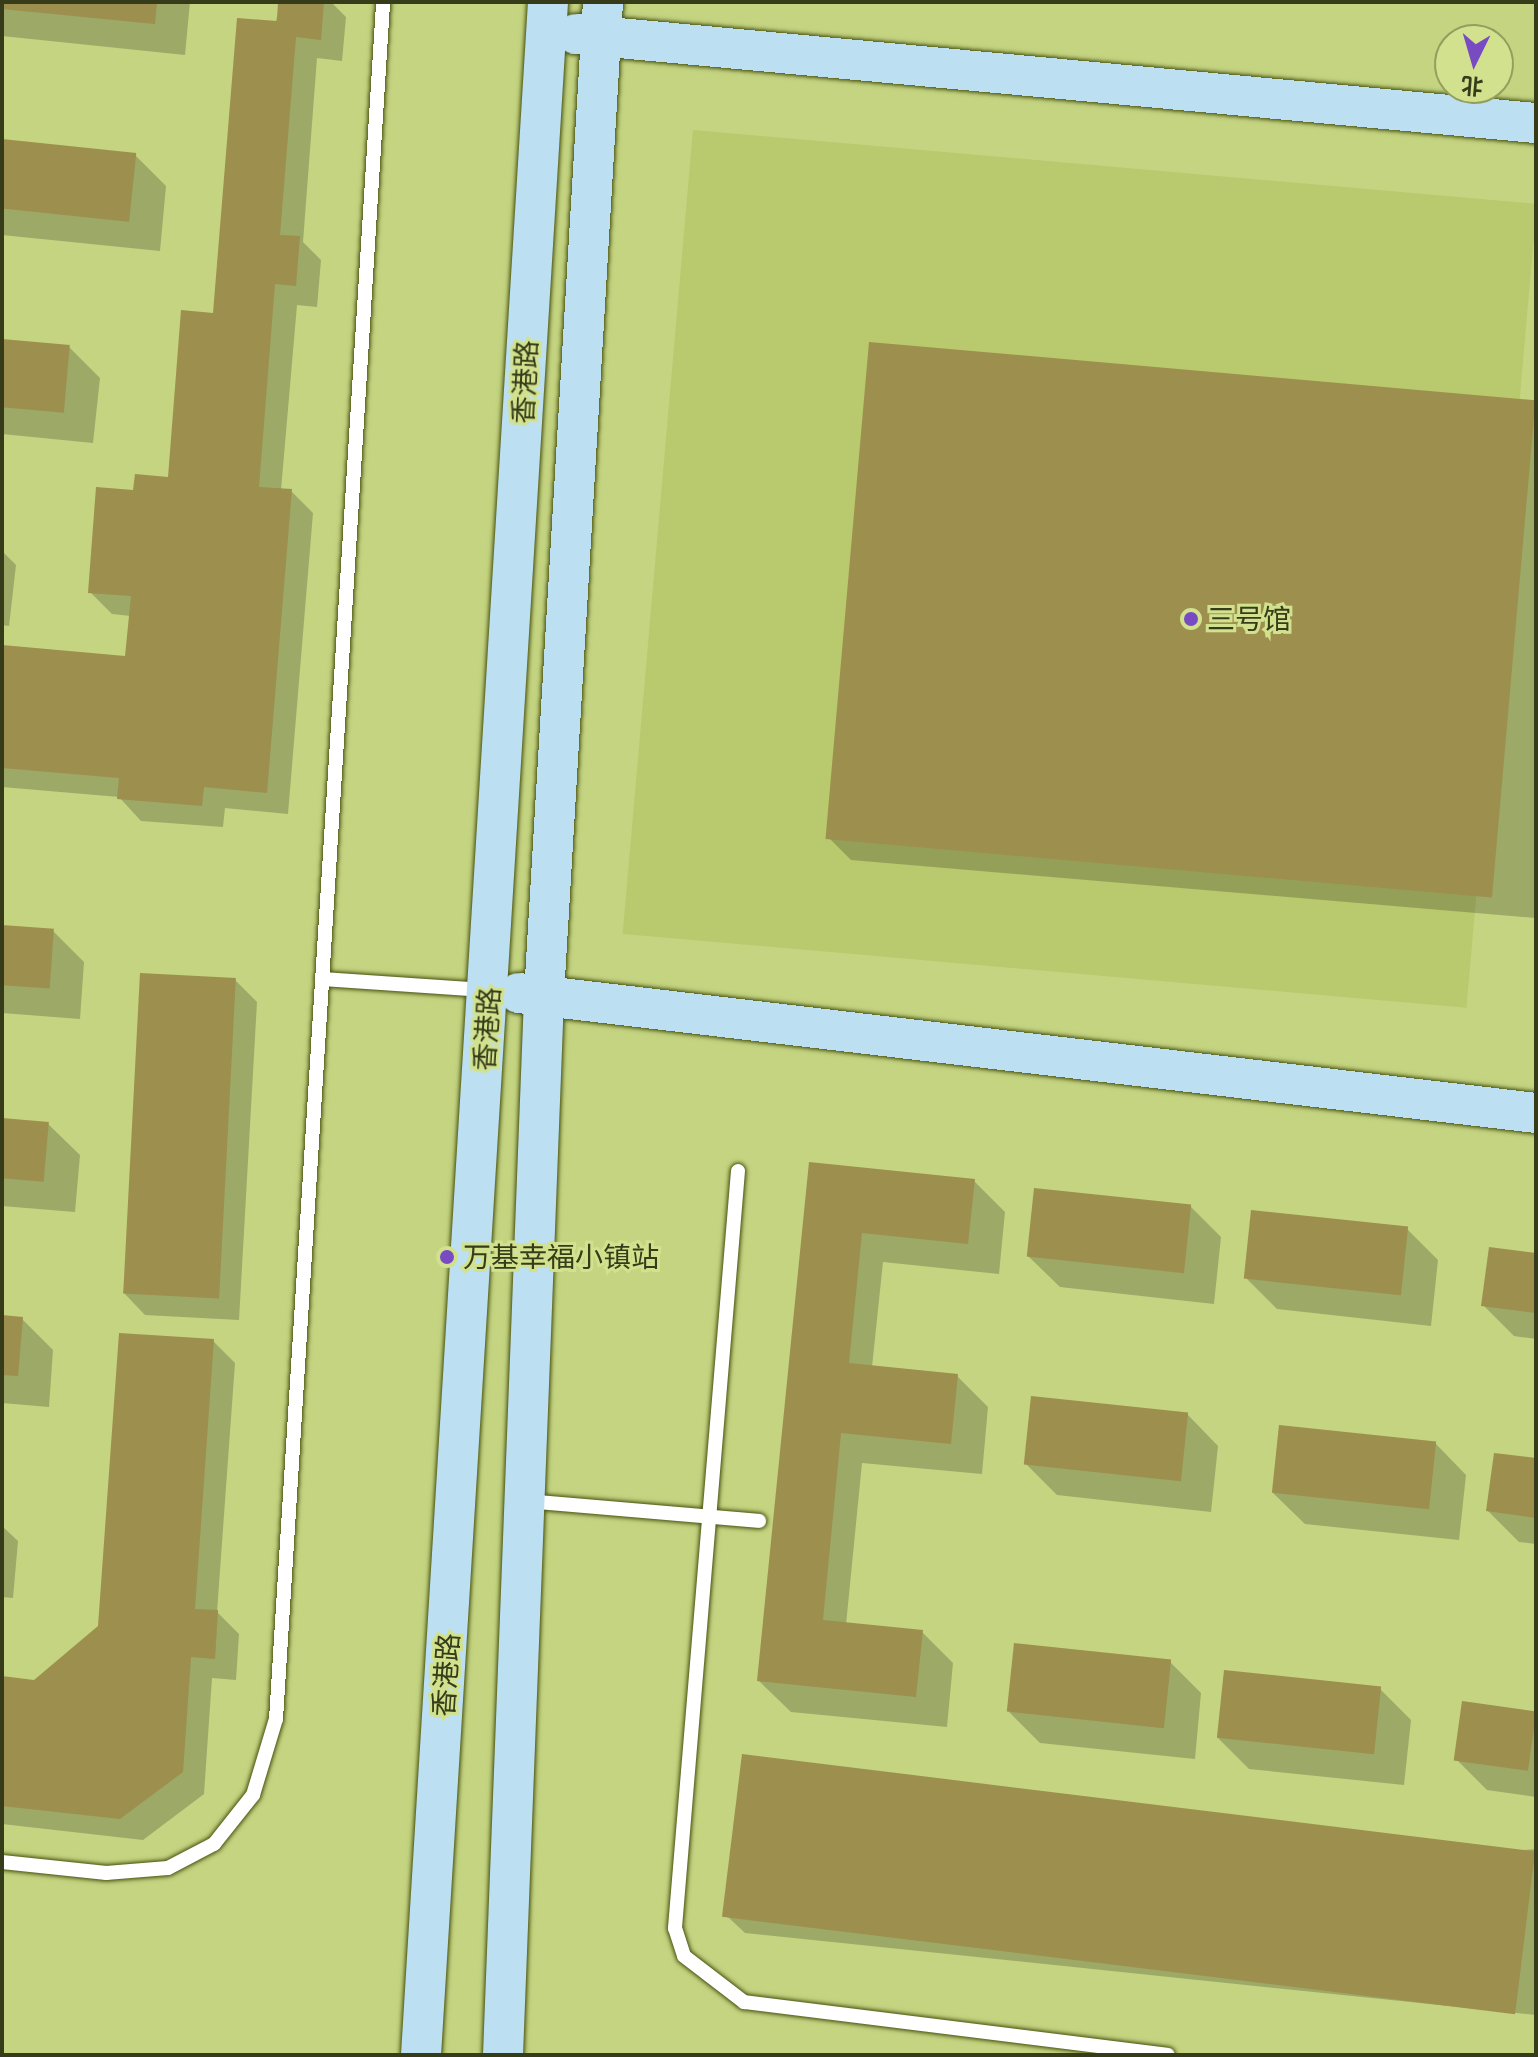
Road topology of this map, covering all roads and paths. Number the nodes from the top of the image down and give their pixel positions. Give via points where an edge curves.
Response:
1 (383, 2) edge
2 (547, 16) edge
3 (602, 19) edge
4 (1536, 123) edge
5 (322, 979) junction
6 (490, 991) junction
7 (544, 995) junction
8 (1536, 1113) edge
9 (738, 1171) dead end
10 (523, 1501) junction
11 (710, 1516) junction
12 (759, 1521) dead end
13 (2, 1862) edge
14 (421, 2055) edge
15 (503, 2055) edge
16 (1168, 2055) edge

1 - 5 lane
2 - 3 main road
2 - 6 main road, 香港路
3 - 4 main road
3 - 7 main road, 香港路
5 - 6 lane
5 - 13 lane via 276,1719 253,1795 214,1844 168,1868 106,1873
6 - 7 main road
6 - 14 main road, 香港路
7 - 8 main road
7 - 10 main road, 香港路
9 - 11 lane
10 - 11 lane
10 - 15 main road, 香港路
11 - 12 lane
11 - 16 lane via 675,1928 684,1956 744,2002

